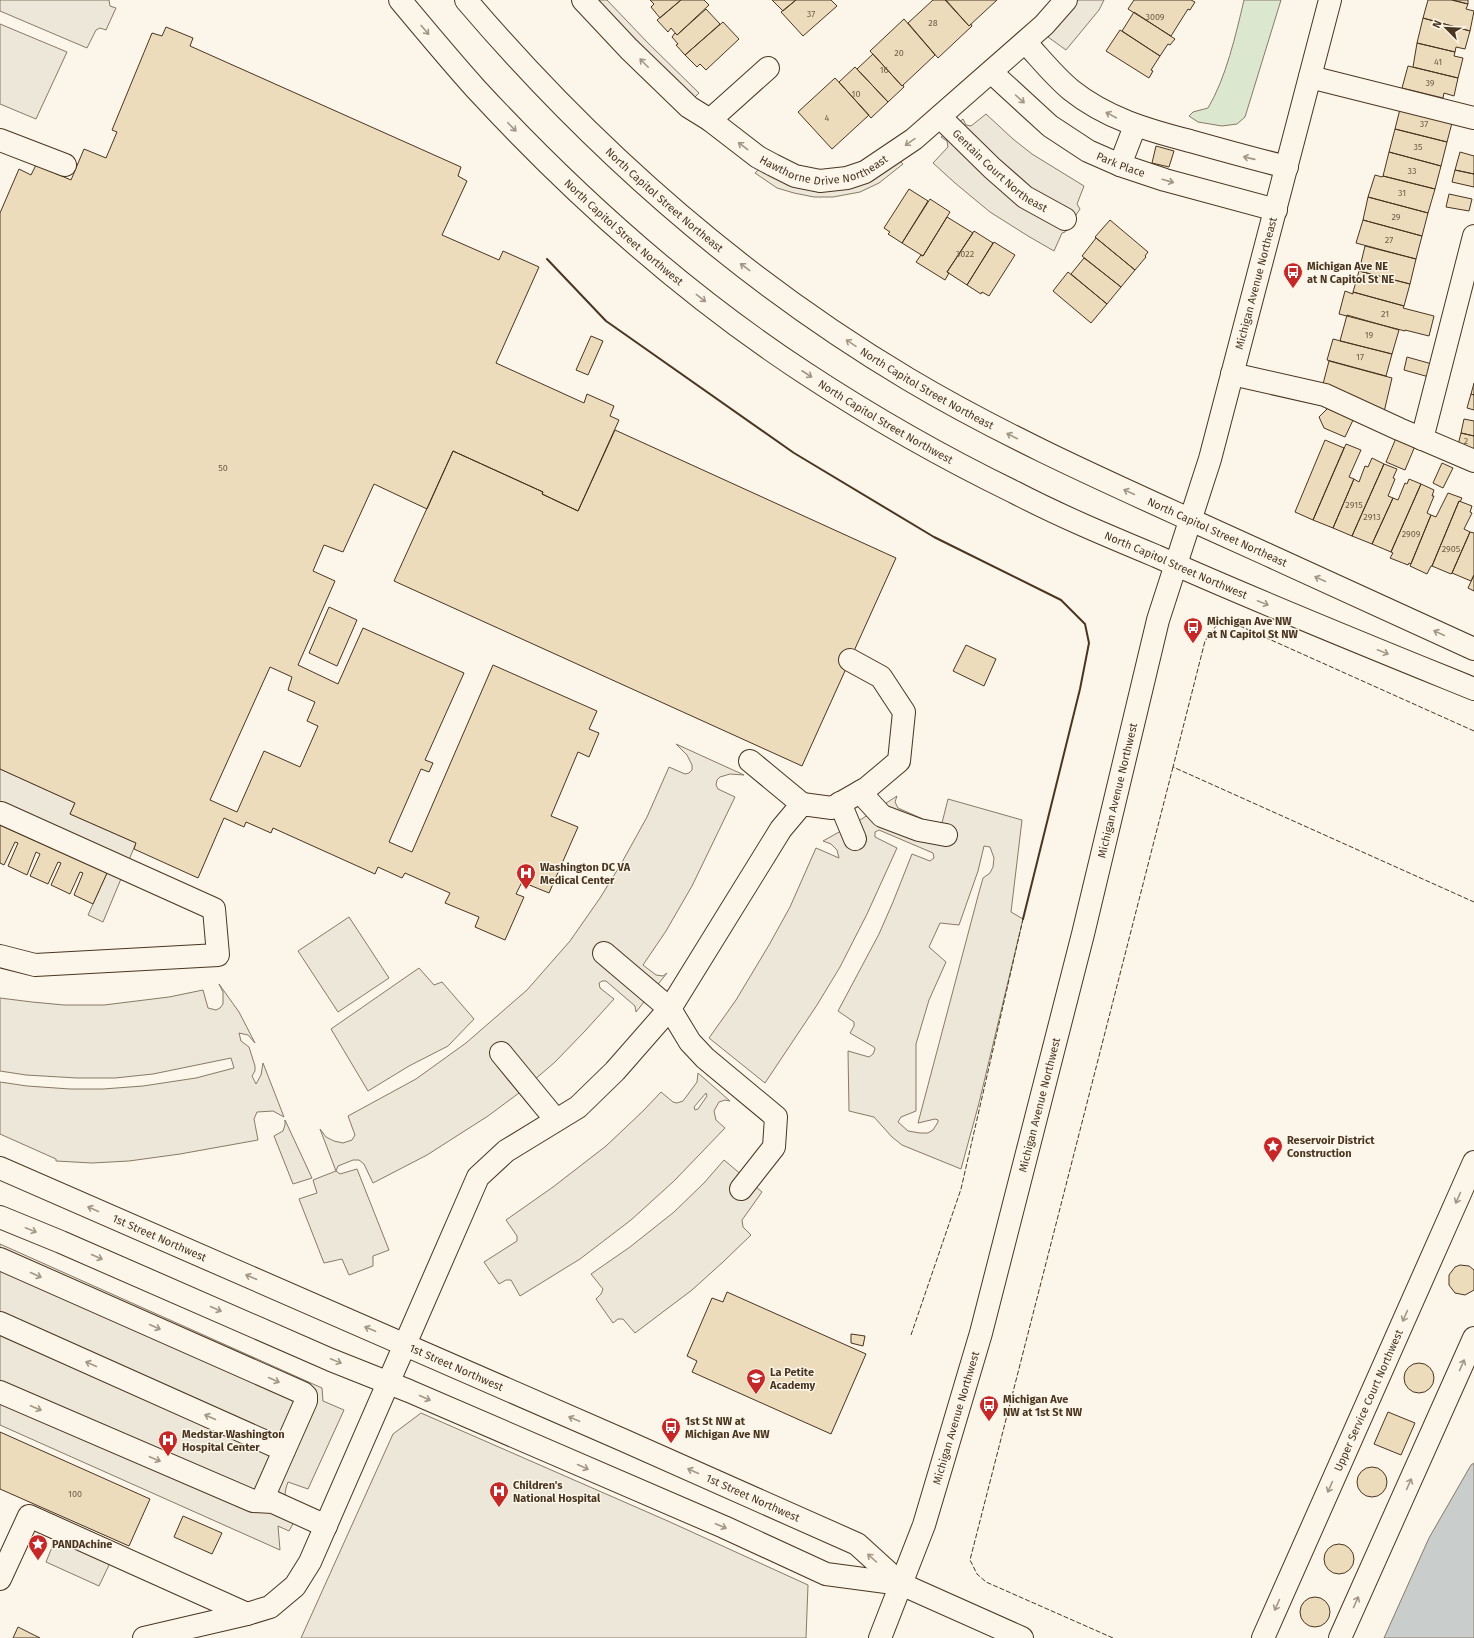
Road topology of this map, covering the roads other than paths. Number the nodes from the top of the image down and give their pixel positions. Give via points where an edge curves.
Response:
1 (466, 0) edge
2 (583, 0) edge
3 (1066, 0) edge
4 (1330, 0) edge
5 (401, 3) edge
6 (1025, 42) junction
7 (768, 68) dead end
8 (991, 72) junction
9 (1310, 77) junction
10 (940, 117) junction
11 (1474, 118) edge
12 (710, 120) junction
13 (1135, 126) junction
14 (0, 140) edge
15 (65, 165) dead end
16 (1120, 165) junction
17 (1287, 167) junction
18 (1276, 210) junction
19 (1065, 219) dead end
20 (1474, 236) edge
21 (1232, 374) junction
22 (1422, 439) junction
23 (1474, 460) edge
24 (1190, 519) junction
25 (1176, 565) junction
26 (1474, 649) edge
27 (850, 660) dead end
28 (1474, 689) edge
29 (750, 761) dead end
30 (860, 792) junction
31 (840, 803) junction
32 (802, 804) junction
33 (1, 813) dead end
34 (946, 835) dead end
35 (855, 839) dead end
36 (604, 954) dead end
37 (0, 956) edge
38 (670, 1009) junction
39 (501, 1053) dead end
40 (556, 1120) junction
41 (1474, 1162) edge
42 (0, 1168) edge
43 (741, 1189) dead end
44 (0, 1218) edge
45 (0, 1259) edge
46 (0, 1323) edge
47 (1474, 1339) edge
48 (406, 1344) junction
49 (389, 1382) junction
50 (0, 1392) edge
51 (284, 1450) junction
52 (259, 1500) junction
53 (323, 1532) junction
54 (0, 1579) edge
55 (901, 1584) junction
56 (247, 1614) junction
57 (191, 1633) edge
58 (144, 1638) edge
59 (880, 1638) edge
60 (1022, 1638) edge
61 (1263, 1638) edge
62 (1340, 1638) edge

24 -> 1 street, North Capitol Street Northeast via 1031,445 950,403 868,354 787,299 710,240 635,177 535,78
12 -> 2 street, Hawthorne Drive Northeast via 689,108
3 - 6 street, Hawthorne Drive Northeast
4 - 9 street, Michigan Avenue Northeast
5 -> 25 street, North Capitol Street Northwest via 474,86 575,190 660,265 757,340 843,398 967,469 1063,516
6 - 8 street, Hawthorne Drive Northeast
13 -> 6 street via 1093,106 1071,90
7 - 12 street
8 - 10 street, Hawthorne Drive Northeast
8 -> 16 street, Park Place via 1050,126 1088,151
9 - 11 street
9 - 17 street, Michigan Avenue Northeast
10 -> 12 street, Hawthorne Drive Northeast via 914,139 865,172 847,178 820,181 795,176 758,157
10 - 19 street, Gentain Court Northeast via 1025,197
13 - 16 street
17 -> 13 street
14 - 15 street
16 -> 18 street, Park Place
17 - 18 street, Michigan Avenue Northeast
18 - 21 street, Michigan Avenue Northeast
20 - 22 street
21 - 22 street via 1325,395
21 - 24 street, Michigan Avenue Northeast via 1210,459
22 - 23 street
24 - 25 street, Michigan Avenue Northeast
26 -> 24 street, North Capitol Street Northeast
25 -> 28 street, North Capitol Street Northwest via 1230,590
25 - 55 street, Michigan Avenue Northwest via 1158,620 1081,942 981,1333 924,1525
27 - 30 street via 881,677 904,712 899,761
29 - 32 street
30 - 31 street
30 - 34 street via 882,816 919,830
31 - 32 street via 832,808
31 - 35 street
32 - 38 street via 781,829
33 - 37 street via 214,909 218,955 35,965
36 - 38 street
38 - 40 street via 615,1071 578,1107
38 - 43 street via 690,1042 705,1058 776,1117 774,1147
39 - 40 street
40 - 48 street via 506,1151 478,1178
41 -> 61 street, Upper Service Court Northwest
48 -> 42 street, 1st Street Northwest
44 -> 49 street, 1st Street Northwest
45 -> 51 street via 303,1393 306,1401
51 -> 46 street
62 -> 47 street
48 - 49 street
55 -> 48 street, 1st Street Northwest via 857,1544
49 - 53 street
49 -> 55 street, 1st Street Northwest via 724,1527 826,1574
50 -> 52 street via 252,1501
51 - 52 street via 263,1498
52 - 53 street via 268,1514
53 - 56 street via 310,1562 295,1586 270,1607
54 - 56 street via 29,1516
55 - 59 street, Michigan Avenue Northwest
55 - 60 street, 1st Street Northwest
56 - 57 street
57 - 58 street

